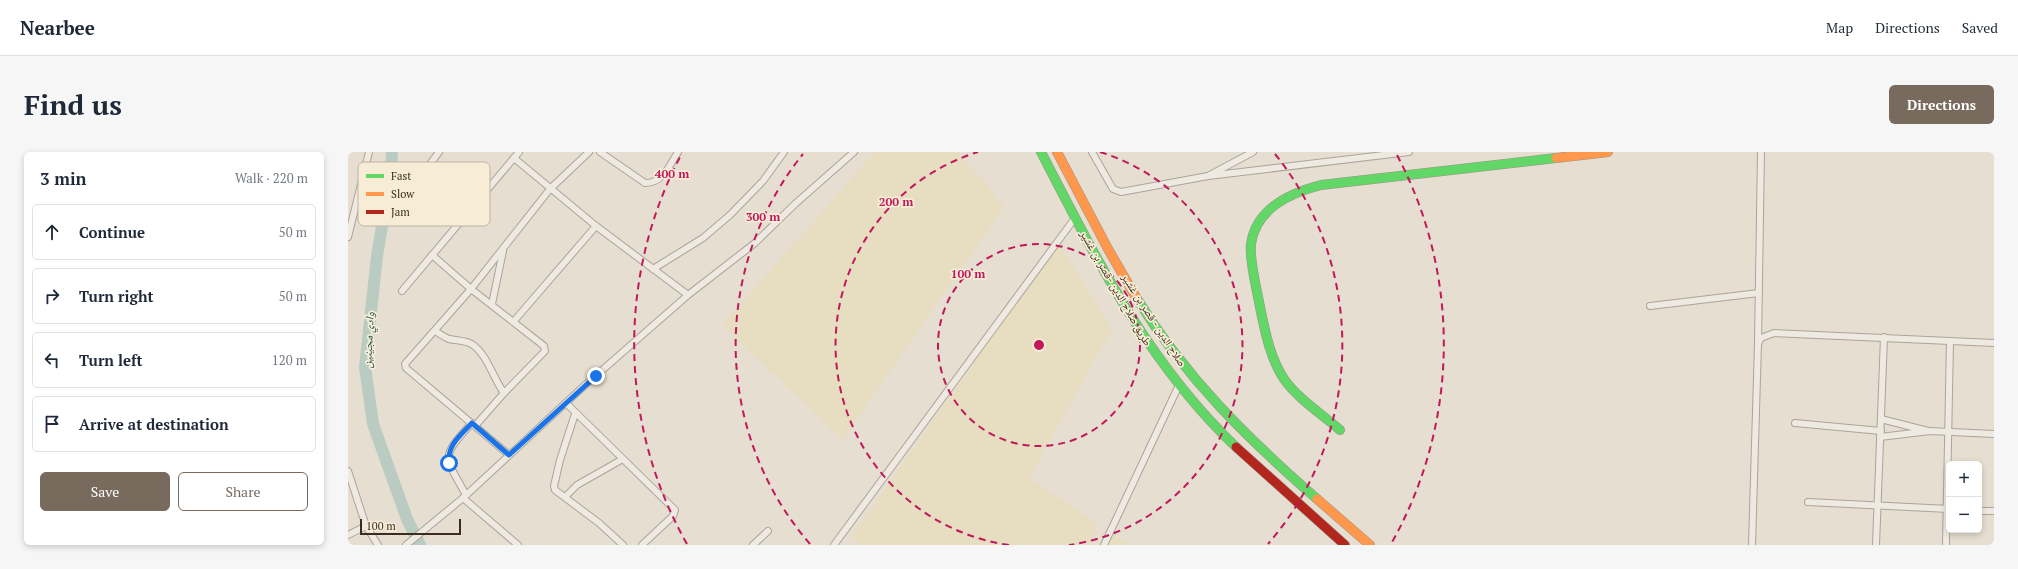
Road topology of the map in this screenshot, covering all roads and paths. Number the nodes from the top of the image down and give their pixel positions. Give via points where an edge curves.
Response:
1 (369, 152) edge
2 (439, 152) edge
3 (519, 152) edge
4 (589, 152) edge
5 (600, 152) edge
6 (613, 152) edge
7 (678, 152) edge
8 (784, 152) edge
9 (854, 152) edge
10 (1041, 152) edge
11 (1057, 152) edge
12 (1092, 152) edge
13 (1253, 152) edge
14 (1409, 152) edge
15 (1608, 152) edge
16 (1761, 152) edge
17 (1380, 154) edge
18 (514, 158) junction
19 (608, 158) junction
20 (367, 162) edge
21 (432, 162) edge
22 (1208, 176) junction
23 (490, 186) edge
24 (550, 189) junction
25 (358, 197) edge
26 (1075, 218) junction
27 (457, 226) edge
28 (596, 226) junction
29 (348, 237) edge
30 (504, 248) junction
31 (432, 255) junction
32 (654, 269) junction
33 (471, 289) junction
34 (402, 291) dead end
35 (1759, 293) junction
36 (688, 295) junction
37 (492, 304) junction
38 (1650, 306) dead end
39 (514, 321) junction
40 (435, 331) junction
41 (1884, 337) junction
42 (1950, 341) junction
43 (1994, 343) edge
44 (1758, 344) junction
45 (1179, 385) junction
46 (504, 393) junction
47 (566, 404) junction
48 (575, 414) junction
49 (1881, 419) junction
50 (1795, 423) dead end
51 (473, 424) junction
52 (1340, 430) dead end
53 (1930, 431) junction
54 (1948, 432) junction
55 (1881, 434) junction
56 (1994, 434) edge
57 (509, 455) junction
58 (621, 460) junction
59 (348, 472) edge
60 (465, 497) junction
61 (565, 497) junction
62 (1948, 497) edge
63 (1808, 502) dead end
64 (1878, 505) junction
65 (1946, 509) edge
66 (1982, 511) edge
67 (1994, 512) edge
68 (366, 526) junction
69 (768, 531) dead end
70 (1947, 533) edge
71 (348, 535) edge
72 (1360, 536) junction
73 (378, 545) edge
74 (406, 545) edge
75 (518, 545) edge
76 (623, 545) edge
77 (642, 545) edge
78 (753, 545) edge
79 (834, 545) edge
80 (1104, 545) edge
81 (1346, 545) edge
82 (1352, 545) edge
83 (1370, 545) edge
84 (1752, 545) edge
85 (1876, 545) edge
86 (1946, 545) edge

1 - 20 street
2 - 21 street
3 - 18 street
4 - 24 street
5 - 19 street
6 - 19 street
7 - 19 street via 660,180 653,183 645,183
8 - 32 street via 762,181 730,215 703,238
9 - 36 street via 795,204 755,244
10 - 26 main road, طريق صلاح الدين -قصر بن غشير
11 - 72 main road, صلاح الدين - قصر بن غشير via 1096,228 1182,364 1211,399 1250,439
12 - 22 street via 1116,191
13 - 22 street
14 - 17 street
15 - 52 main road via 1321,185 1289,195 1268,209 1254,229 1251,244 1270,348 1285,380
16 - 35 street
17 - 22 street
18 - 23 street
18 - 24 street
24 - 28 street
24 - 30 street
25 - 29 street
26 - 45 main road, طريق صلاح الدين -قصر بن غشير via 1138,328
26 - 79 street
27 - 31 street
28 - 32 street
28 - 39 street
30 - 33 street
30 - 37 street
31 - 33 street
31 - 34 street
32 - 36 street
33 - 37 street
33 - 40 street
35 - 38 street
35 - 44 street
36 - 47 street
37 - 39 street
39 - 46 street via 544,346 545,351
40 - 46 street via 449,339 473,345
40 - 51 street via 405,366
41 - 42 street
41 - 44 street via 1774,333 1766,335
41 - 49 street
42 - 43 street
42 - 54 street
44 - 84 street
45 - 80 street
45 - 81 main road, طريق صلاح الدين -قصر بن غشير via 1228,439
46 - 51 street
47 - 48 street
47 - 57 street
48 - 58 street
48 - 61 street via 554,482 555,490
49 - 53 street
49 - 55 street
50 - 55 street
51 - 57 street
51 - 60 street via 452,444 448,455 449,463
53 - 54 street
53 - 55 street
54 - 56 street
54 - 62 street
55 - 64 street
57 - 60 street
58 - 61 street via 577,485
58 - 77 street via 675,510 674,516
59 - 68 street
60 - 74 street
60 - 75 street
61 - 76 street
63 - 64 street
64 - 65 street
64 - 85 street
66 - 67 street
68 - 71 street
68 - 73 street
69 - 78 street
70 - 86 street
72 - 82 main road
72 - 83 main road, صلاح الدين - قصر بن غشير

